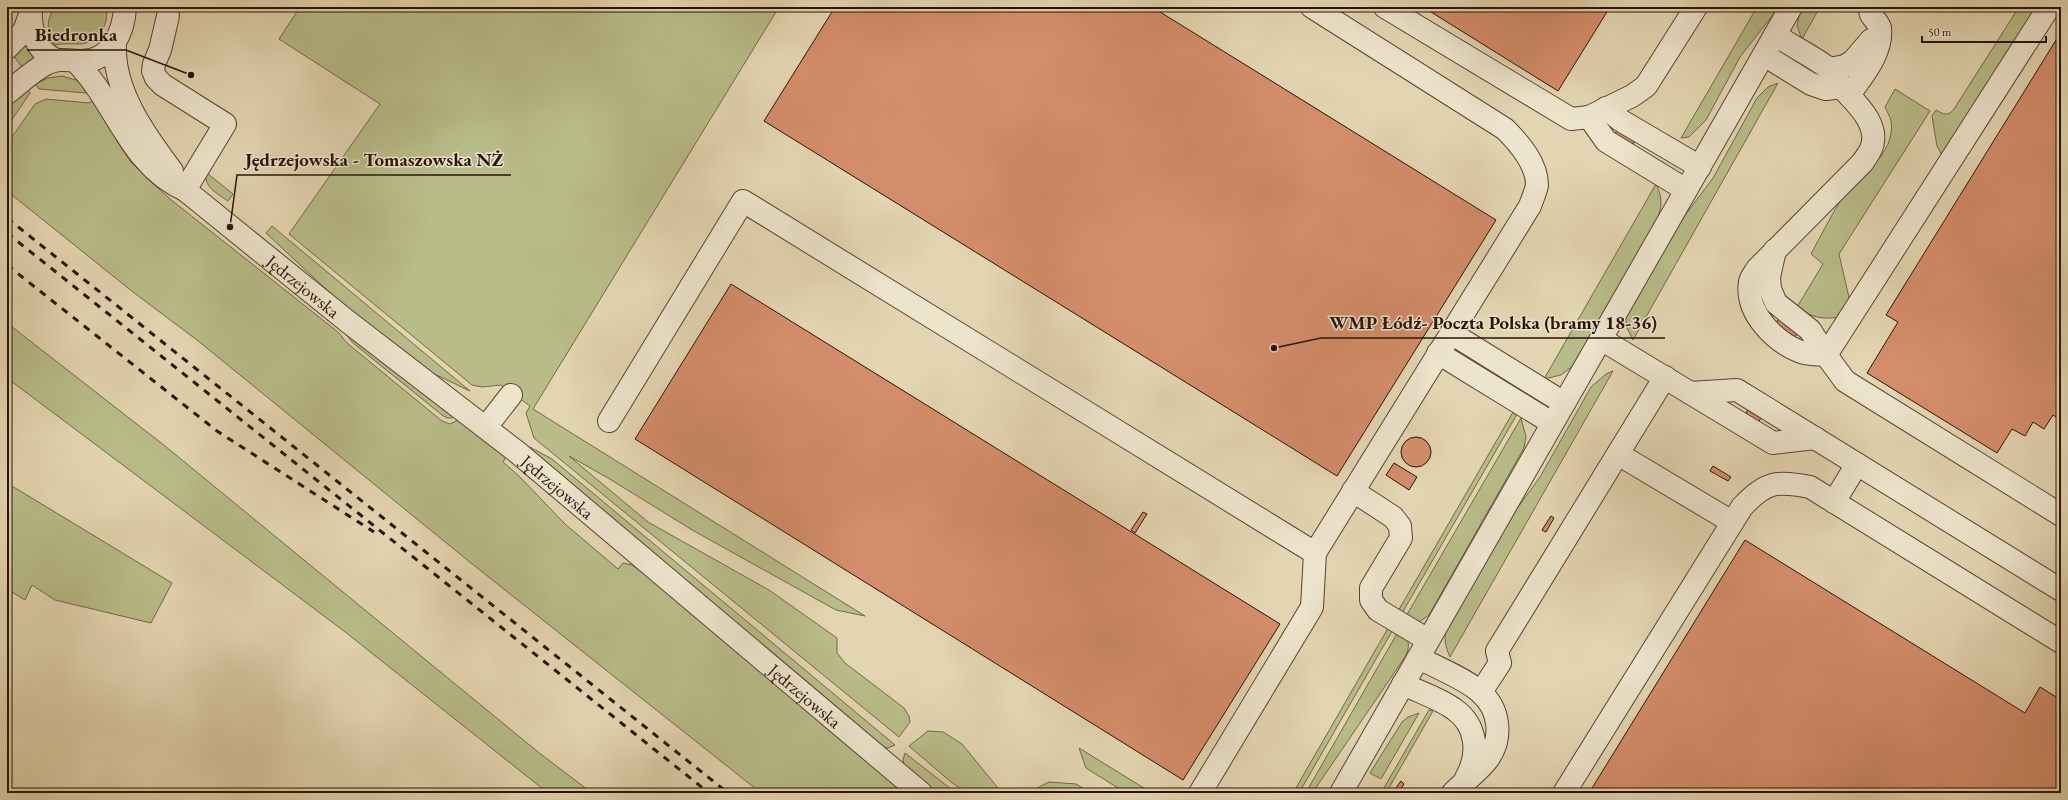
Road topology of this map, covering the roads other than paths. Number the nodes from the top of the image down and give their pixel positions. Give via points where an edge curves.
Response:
1 (125, 7) edge
2 (1312, 7) edge
3 (1385, 7) edge
4 (1696, 7) edge
5 (1791, 7) edge
6 (1870, 7) edge
7 (2049, 7) edge
8 (31, 10) edge
9 (168, 16) dead end
10 (1880, 32) junction
11 (1775, 35) junction
12 (115, 42) junction
13 (7, 48) edge
14 (1764, 55) junction
15 (65, 60) junction
16 (1829, 69) junction
17 (1846, 91) junction
18 (7, 93) edge
19 (1597, 113) junction
20 (1700, 167) junction
21 (185, 190) junction
22 (1686, 190) junction
23 (1451, 333) junction
24 (1600, 339) junction
25 (1438, 353) junction
26 (1826, 355) junction
27 (1665, 377) junction
28 (511, 395) dead end
29 (1564, 403) junction
30 (609, 421) dead end
31 (1552, 423) junction
32 (486, 427) junction
33 (1618, 454) junction
34 (1857, 464) junction
35 (1353, 491) junction
36 (1834, 502) junction
37 (2061, 515) edge
38 (1732, 522) junction
39 (1315, 553) junction
40 (2061, 590) edge
41 (2061, 642) edge
42 (1423, 649) junction
43 (1403, 684) junction
44 (1480, 692) junction
45 (1458, 788) edge
46 (921, 793) edge
47 (1200, 793) edge
48 (1341, 793) edge
49 (1564, 793) edge

1 - 12 street via 124,25
2 - 23 street via 1506,129 1520,145 1532,167 1537,185 1530,206
3 - 19 street via 1571,119
4 - 19 street via 1646,86 1632,96
5 - 11 street
6 - 10 street via 1871,16 1880,27
7 - 26 street
8 - 13 street via 24,30
8 - 15 street, Jędrzejowska via 32,33 41,51
9 - 21 street via 154,64 156,78 225,124
10 - 16 street via 1866,44 1861,54 1853,61 1845,66
10 - 17 street via 1879,48
11 - 14 street
11 - 16 street
12 - 15 street via 96,58
12 - 21 street, Jędrzejowska via 115,65 124,93 156,150
14 - 17 street via 1811,84
14 - 20 street
15 - 18 street via 38,69
15 - 21 street, Jędrzejowska via 93,79 120,126 143,158 173,185
16 - 17 street
17 - 26 street via 1860,106 1870,124 1873,136 1871,149 1862,162 1757,269 1750,281 1751,299 1756,314 1778,339 1802,353
19 - 20 street via 1620,120
19 - 22 street via 1606,141
20 - 22 street
21 - 32 street, Jędrzejowska via 347,321
22 - 24 street
23 - 25 street
23 - 29 street
24 - 27 street
24 - 29 street
25 - 31 street
25 - 35 street
26 - 37 street via 1845,381 1855,388
27 - 33 street
27 - 34 street via 1690,393 1737,390
28 - 32 street
29 - 31 street
30 - 39 street via 743,201
31 - 42 street
32 - 46 street, Jędrzejowska
33 - 38 street
33 - 44 street via 1497,651 1500,663
34 - 36 street
34 - 40 street
35 - 39 street
35 - 42 street via 1393,517 1400,526 1401,538 1371,588 1371,600 1378,610
36 - 38 street via 1810,487 1787,482 1769,485 1755,493
36 - 41 street
38 - 49 street
39 - 47 street via 1312,607
42 - 43 street
42 - 44 street
43 - 45 street via 1453,708 1466,720 1473,734 1476,752 1471,770
43 - 48 street
44 - 45 street via 1493,710 1498,729 1496,745 1488,760

